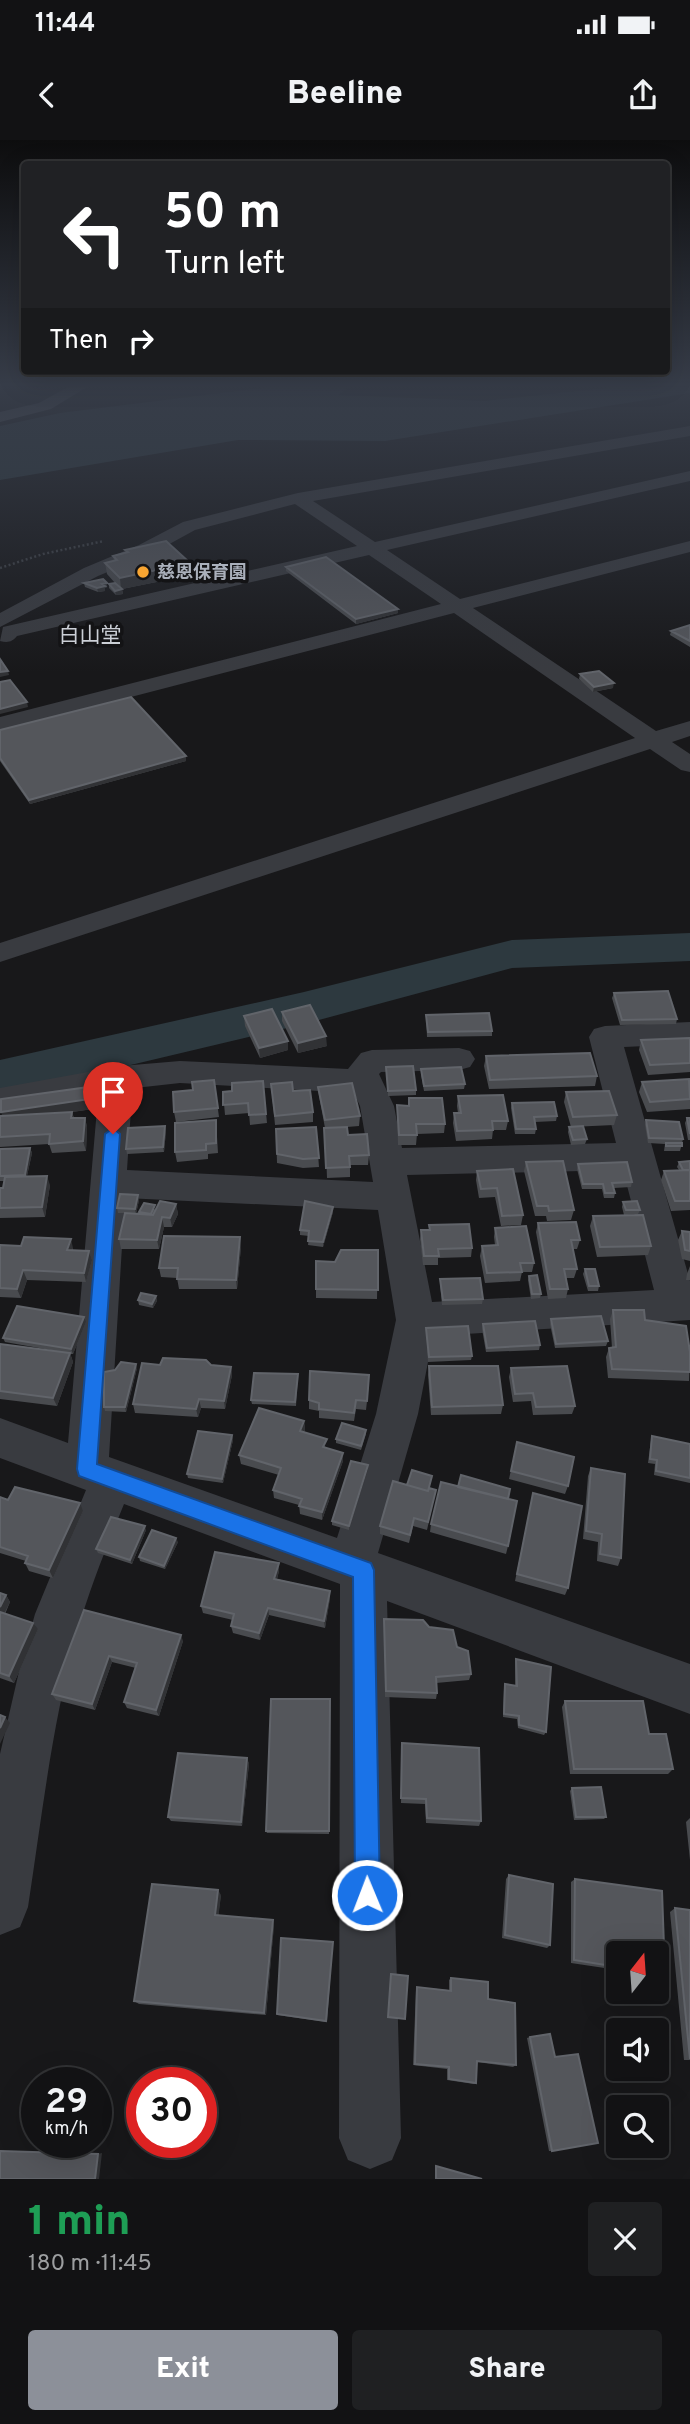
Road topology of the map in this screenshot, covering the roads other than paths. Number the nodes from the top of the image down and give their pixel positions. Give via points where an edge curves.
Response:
1 (389, 482) edge
2 (663, 482) edge
3 (298, 498) junction
4 (690, 546) edge
5 (369, 549) junction
6 (455, 606) junction
7 (0, 621) edge
8 (0, 642) edge
9 (0, 724) edge
10 (690, 728) edge
11 (653, 740) junction
12 (690, 765) edge
13 (0, 953) edge
14 (690, 1033) edge
15 (459, 1059) dead end
16 (121, 1078) junction
17 (366, 1082) junction
18 (0, 1100) edge
19 (638, 1156) junction
20 (391, 1179) junction
21 (109, 1183) junction
22 (684, 1304) edge
23 (416, 1320) junction
24 (0, 1438) edge
25 (100, 1474) junction
26 (357, 1568) junction
27 (690, 1689) edge
28 (0, 1907) edge
29 (370, 2138) dead end

1 - 3 street
2 - 5 street
3 - 5 street
3 - 7 street via 189,526
4 - 6 street
5 - 6 street
5 - 8 street via 10,631
6 - 9 street
6 - 11 street
10 - 11 street
11 - 12 street
11 - 13 street
14 - 19 street via 605,1037
15 - 17 street via 372,1061 362,1073
16 - 17 street via 180,1072
16 - 18 street
16 - 21 street
17 - 20 street via 377,1106
19 - 20 street
19 - 22 street
20 - 21 street
20 - 23 street
21 - 25 street
22 - 23 street
23 - 26 street
24 - 25 street
25 - 26 street
25 - 28 street via 52,1636
26 - 27 street
26 - 29 street

